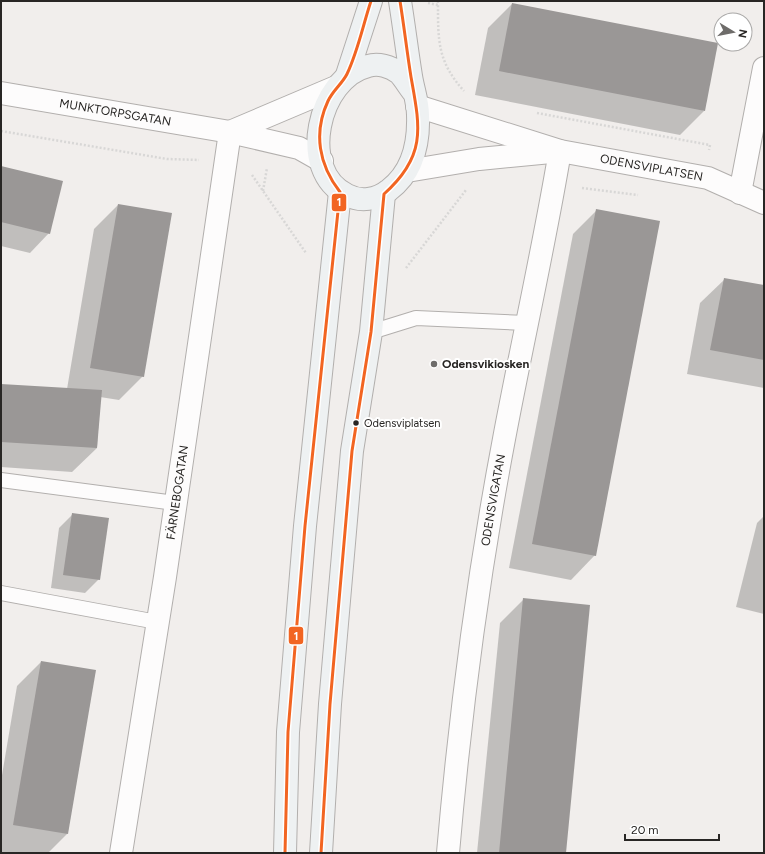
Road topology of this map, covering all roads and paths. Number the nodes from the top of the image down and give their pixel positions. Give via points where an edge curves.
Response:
1 (371, 1) edge
2 (400, 1) edge
3 (438, 1) edge
4 (764, 68) edge
5 (341, 81) junction
6 (1, 93) edge
7 (466, 94) dead end
8 (415, 100) junction
9 (532, 112) dead end
10 (1, 131) edge
11 (230, 132) junction
12 (710, 145) dead end
13 (560, 151) junction
14 (322, 161) junction
15 (226, 162) junction
16 (407, 171) junction
17 (554, 184) junction
18 (470, 186) dead end
19 (340, 192) junction
20 (384, 194) junction
21 (740, 194) junction
22 (646, 196) dead end
23 (764, 203) edge
24 (309, 258) dead end
25 (405, 268) dead end
26 (527, 323) junction
27 (371, 332) junction
28 (1, 480) edge
29 (175, 503) junction
30 (1, 593) edge
31 (157, 622) junction
32 (121, 853) edge
33 (285, 853) edge
34 (321, 853) edge
35 (448, 853) edge

1 - 5 main road
2 - 8 main road
3 - 7 path via 438,35 444,63
4 - 21 street
5 - 8 main road via 361,67 376,64 399,74
5 - 11 street
5 - 14 main road via 325,108 320,123 319,144
6 - 11 street, MUNKTORPSGATAN
8 - 13 street, ODENSVIPLATSEN
8 - 16 main road via 418,136
9 - 12 path
10 - 15 path via 167,159
11 - 14 street, MUNKTORPSGATAN via 300,148
11 - 15 street, FÄRNEBOGATAN
13 - 16 street, ODENSVIPLATSEN via 479,158
13 - 17 street, ODENSVIGATAN
13 - 21 street, ODENSVIPLATSEN via 708,178
14 - 19 main road via 332,183
15 - 24 path via 244,163
15 - 29 street, FÄRNEBOGATAN
16 - 20 main road via 397,184
17 - 22 path
17 - 26 street, ODENSVIGATAN
18 - 25 path
19 - 20 main road via 352,198 371,199
19 - 33 main road via 305,526 288,732
20 - 27 main road
21 - 23 street, ODENSVIPLATSEN
26 - 27 lane via 416,318
26 - 35 street, ODENSVIGATAN via 481,568 464,688
27 - 34 main road via 351,466 330,704
28 - 29 lane
29 - 31 street, FÄRNEBOGATAN
30 - 31 lane
31 - 32 street, FÄRNEBOGATAN

